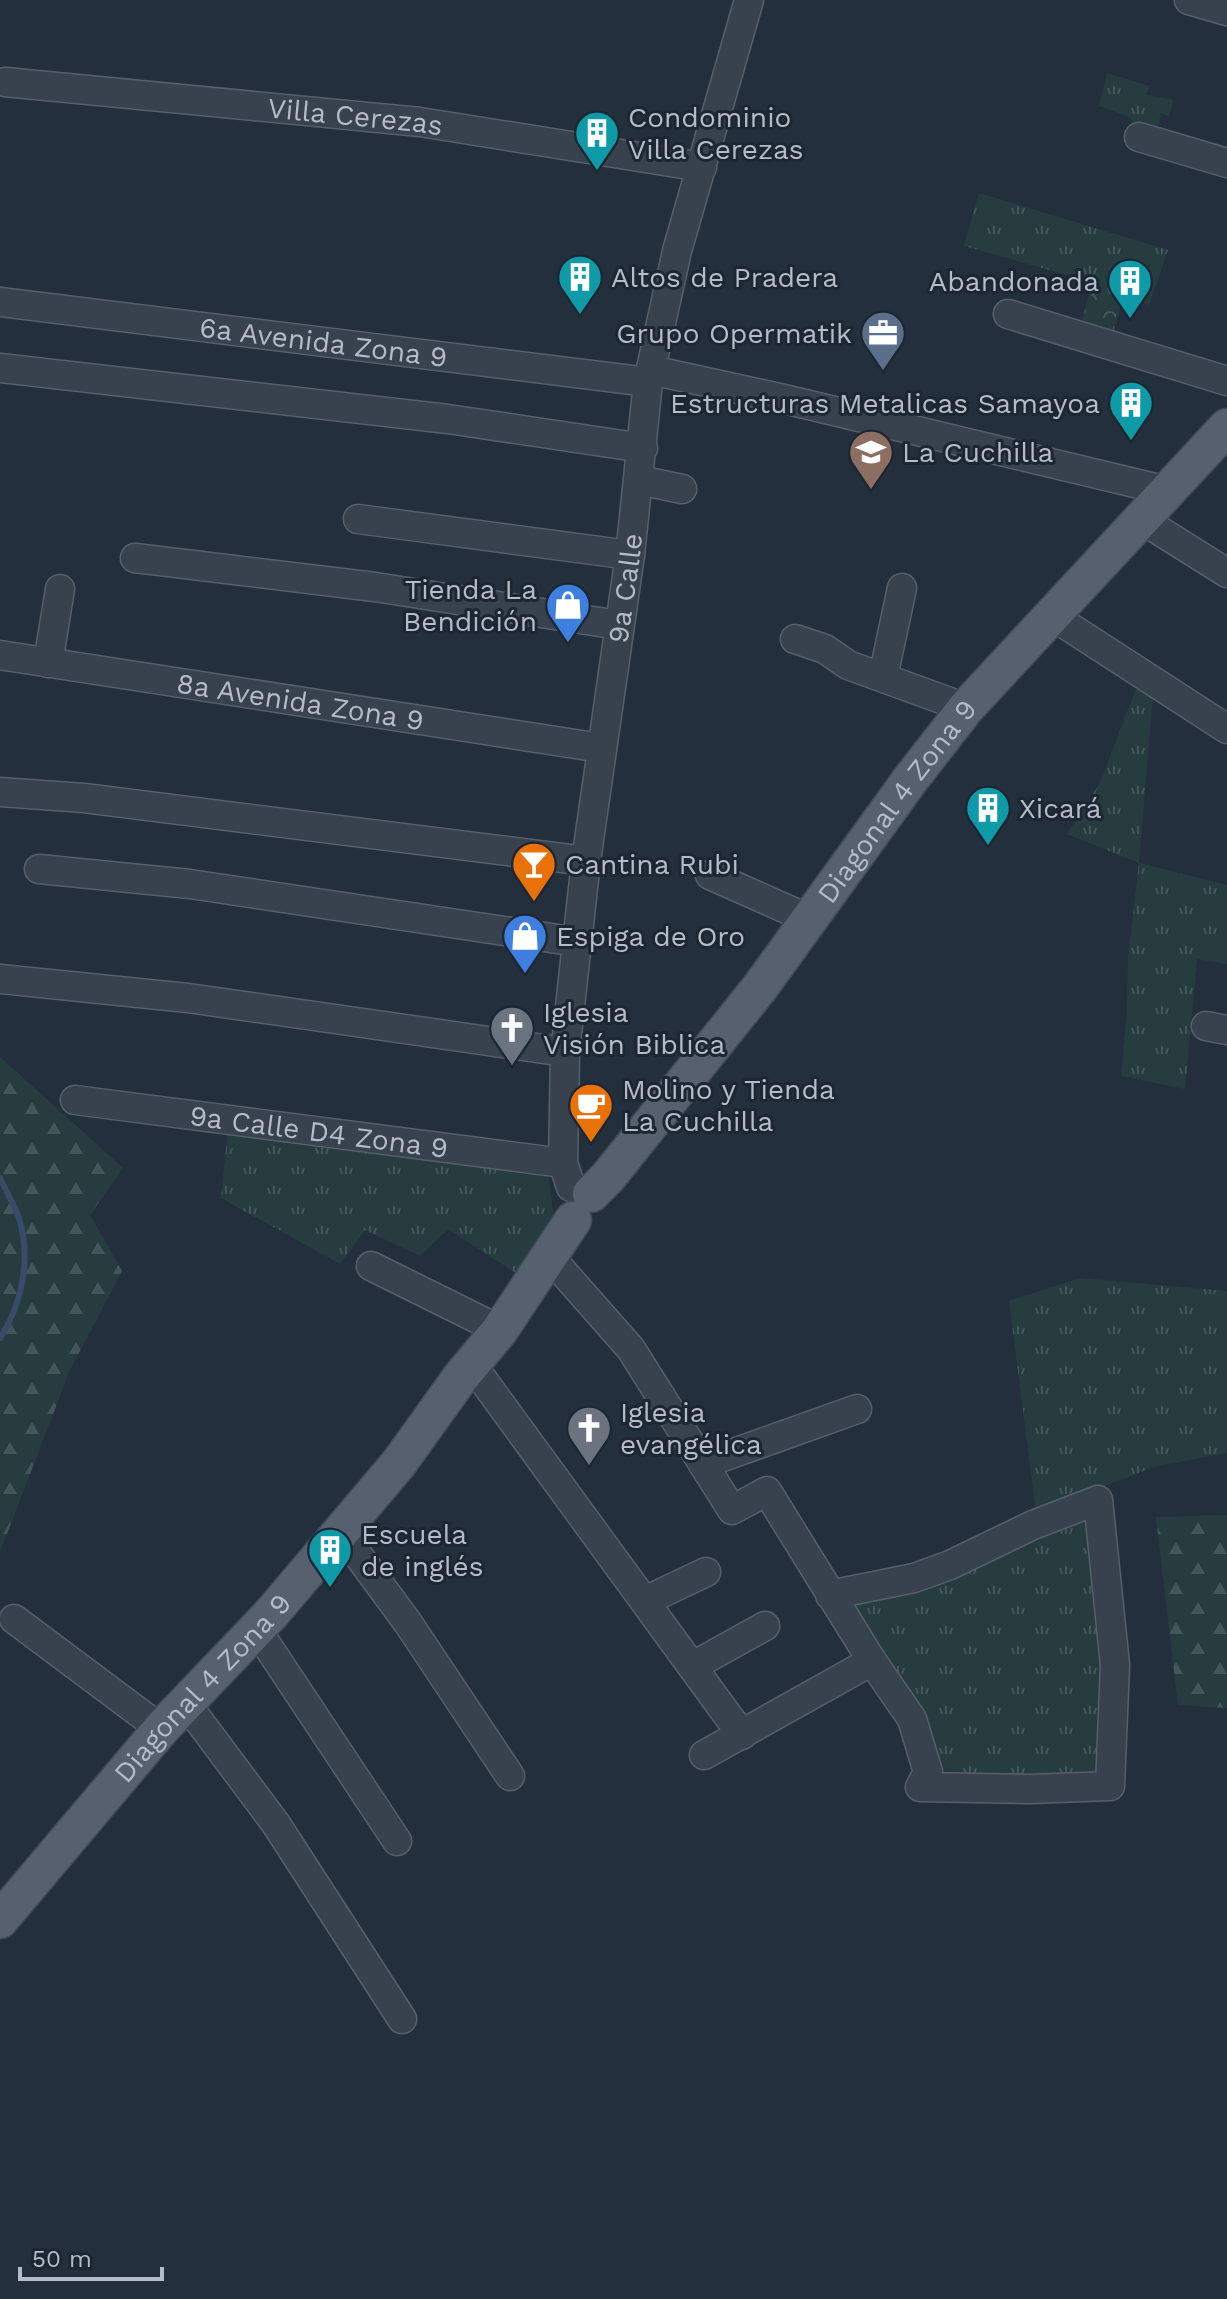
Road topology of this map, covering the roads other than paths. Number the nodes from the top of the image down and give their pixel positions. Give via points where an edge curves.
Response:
1 (749, 0) edge
2 (1189, 0) edge
3 (1227, 11) edge
4 (5, 82) dead end
5 (1139, 137) dead end
6 (1227, 163) edge
7 (702, 167) junction
8 (0, 302) edge
9 (1008, 314) dead end
10 (0, 368) edge
11 (650, 376) junction
12 (1227, 381) edge
13 (1227, 427) edge
14 (643, 448) junction
15 (639, 480) junction
16 (682, 489) dead end
17 (1168, 491) junction
18 (358, 519) dead end
19 (1141, 519) junction
20 (630, 555) junction
21 (135, 558) dead end
22 (1227, 573) edge
23 (902, 588) dead end
24 (60, 589) dead end
25 (1051, 615) junction
26 (619, 625) junction
27 (795, 639) dead end
28 (0, 655) edge
29 (48, 663) junction
30 (883, 677) junction
31 (966, 708) junction
32 (1227, 729) edge
33 (601, 748) junction
34 (0, 792) edge
35 (586, 861) junction
36 (39, 869) dead end
37 (710, 875) dead end
38 (809, 919) junction
39 (578, 942) junction
40 (0, 979) edge
41 (565, 1052) junction
42 (75, 1100) dead end
43 (574, 1191) junction
44 (549, 1256) junction
45 (371, 1266) dead end
46 (500, 1330) junction
47 (472, 1365) junction
48 (857, 1409) dead end
49 (703, 1464) junction
50 (341, 1532) junction
51 (706, 1572) dead end
52 (830, 1595) junction
53 (645, 1601) junction
54 (14, 1619) dead end
55 (765, 1626) dead end
56 (257, 1630) junction
57 (872, 1661) junction
58 (693, 1666) junction
59 (185, 1702) junction
60 (161, 1729) junction
61 (742, 1735) junction
62 (704, 1755) dead end
63 (510, 1776) dead end
64 (397, 1841) dead end
65 (0, 1920) edge
66 (402, 2019) dead end

1 - 7 street, 9a Calle
2 - 3 street
4 - 7 street, Villa Cerezas via 420,122
5 - 6 street
7 - 11 street, 9a Calle via 666,294
8 - 11 street, 6a Avenida Zona 9
9 - 12 street
10 - 14 street via 448,419
11 - 14 street, 9a Calle
11 - 17 street, 6a Avenida Zona 9 via 784,399
13 - 17 main road, Diagonal 4 Zona 9
14 - 15 street, 9a Calle
15 - 16 street
15 - 20 street, 9a Calle
17 - 19 main road, Diagonal 4 Zona 9
18 - 20 street
19 - 22 street
19 - 25 main road, Diagonal 4 Zona 9
20 - 26 street, 9a Calle
21 - 26 street via 375,587
23 - 30 street
24 - 29 street
25 - 31 main road, Diagonal 4 Zona 9
25 - 32 street
26 - 33 street, 9a Calle
27 - 30 street
28 - 29 street, 8a Avenida Zona 9
29 - 33 street, 8a Avenida Zona 9
30 - 31 street
31 - 38 main road, Diagonal 4 Zona 9
33 - 35 street, 9a Calle
34 - 35 street
35 - 39 street, 9a Calle
36 - 39 street via 190,884
37 - 38 street
38 - 43 main road, Diagonal 4 Zona 9 via 608,1177
39 - 41 street, 9a Calle
40 - 41 street via 188,998
41 - 43 street, 9a Calle
42 - 43 street, 9a Calle D4 Zona 9
43 - 44 main road, Diagonal 4 Zona 9
44 - 46 main road, Diagonal 4 Zona 9
44 - 49 street via 631,1349
45 - 46 street
46 - 47 main road, Diagonal 4 Zona 9
47 - 50 main road, Diagonal 4 Zona 9
47 - 53 street
48 - 49 street
49 - 52 street via 732,1510 767,1491
50 - 56 main road, Diagonal 4 Zona 9
50 - 63 street
51 - 53 street
52 - 57 street
52 - 57 street via 914,1578 1098,1500 1115,1665 1110,1786 920,1787 928,1772 912,1719
53 - 58 street
54 - 60 street
55 - 58 street
56 - 59 main road, Diagonal 4 Zona 9
56 - 64 street
57 - 61 street
58 - 61 street
59 - 60 main road, Diagonal 4 Zona 9
59 - 66 street via 276,1824
60 - 65 main road, Diagonal 4 Zona 9
61 - 62 street

